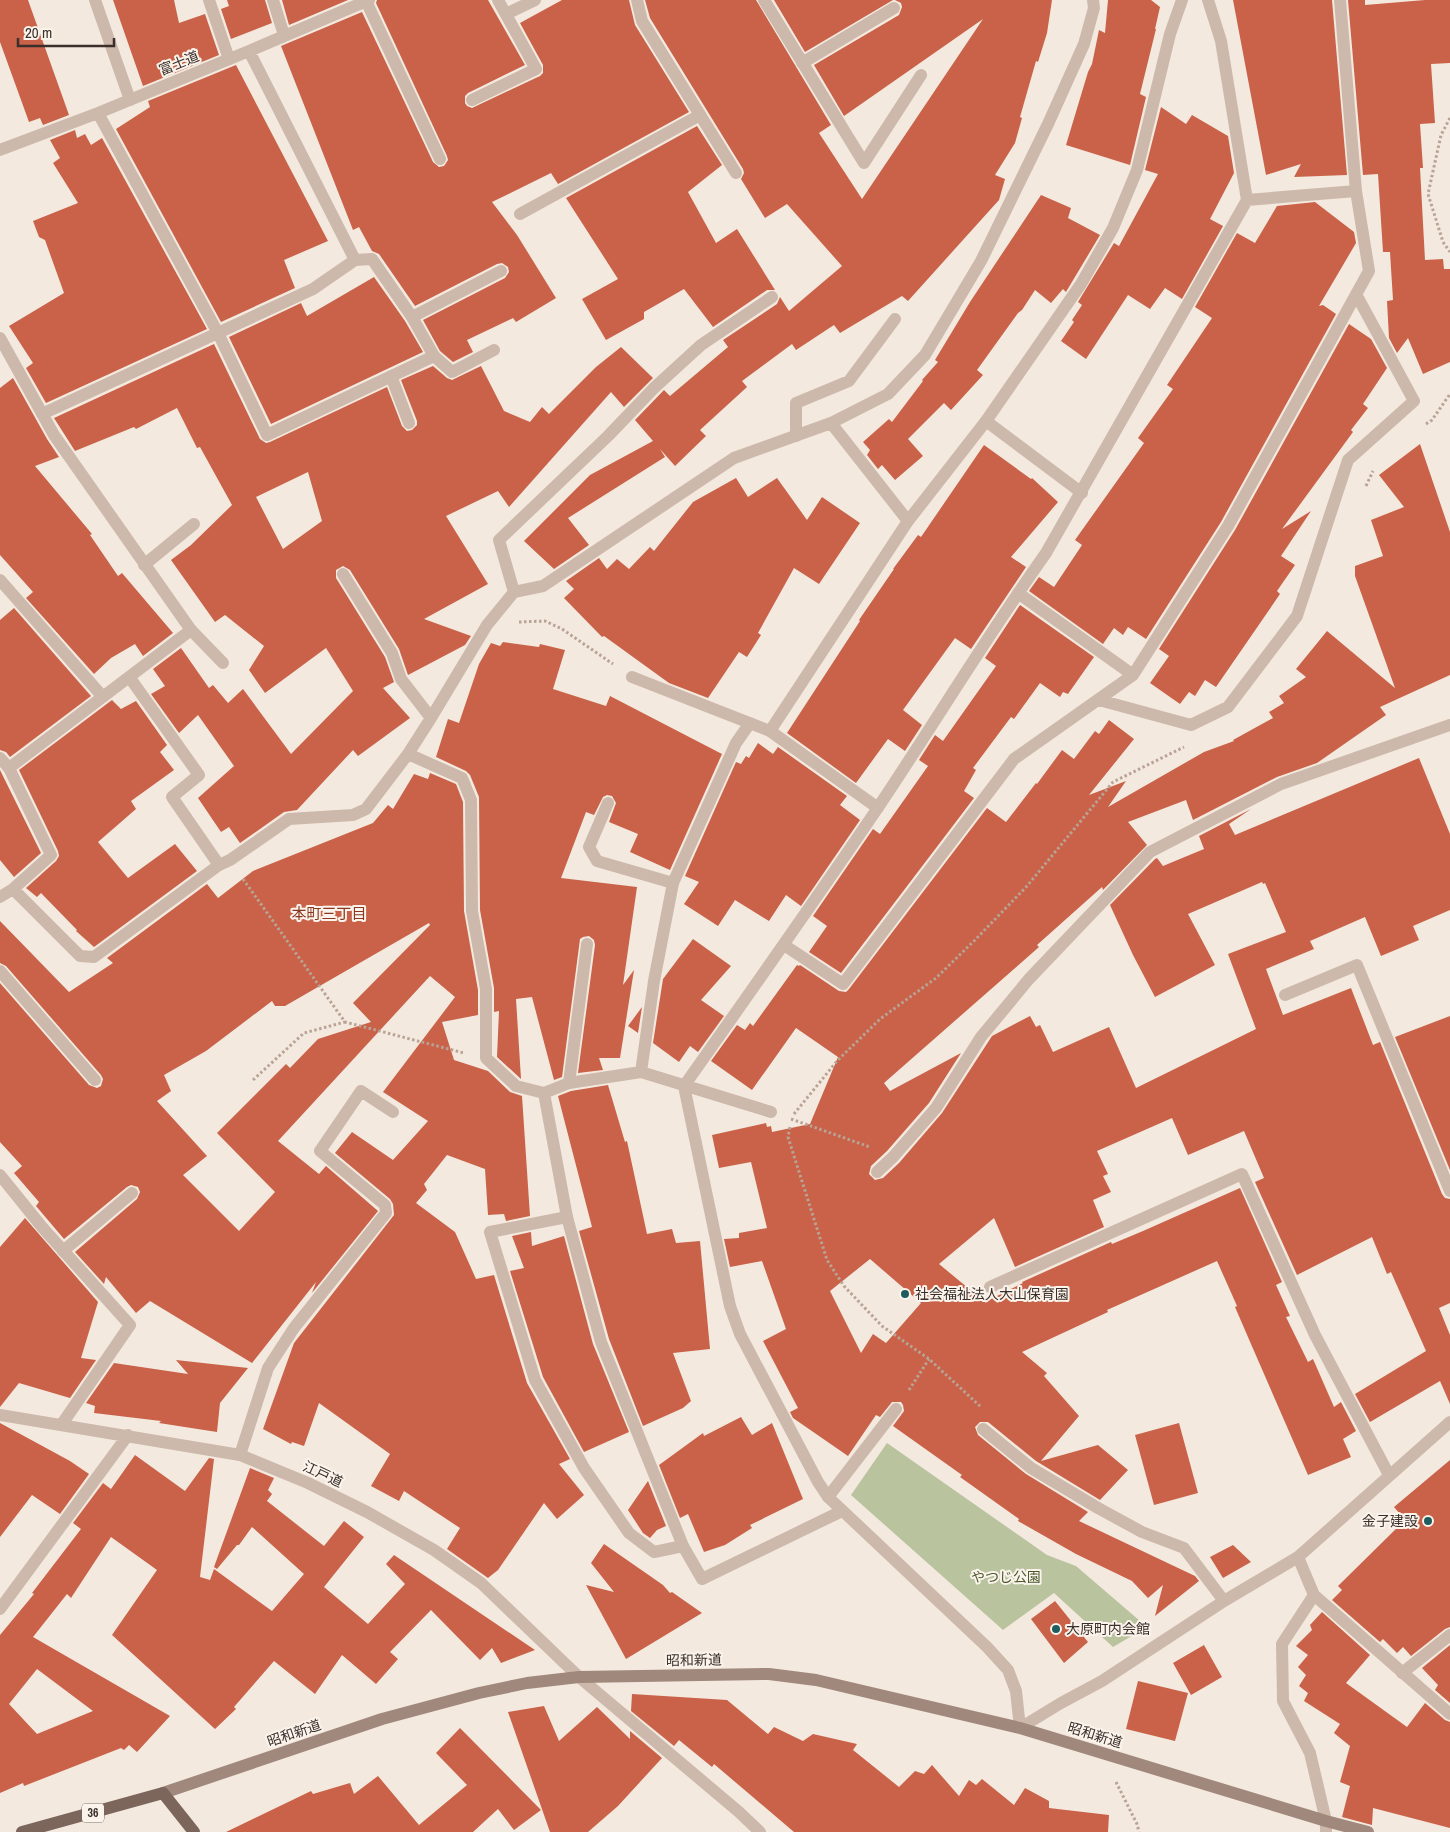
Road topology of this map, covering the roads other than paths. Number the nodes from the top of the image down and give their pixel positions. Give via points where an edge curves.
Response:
1 (95, 0) edge
2 (209, 0) edge
3 (272, 0) edge
4 (498, 0) edge
5 (535, 0) edge
6 (637, 0) edge
7 (764, 0) edge
8 (1093, 0) edge
9 (1182, 0) edge
10 (1208, 0) edge
11 (1340, 0) edge
12 (367, 1) edge
13 (894, 8) dead end
14 (506, 14) junction
15 (284, 35) junction
16 (249, 51) junction
17 (229, 58) junction
18 (802, 62) junction
19 (921, 75) dead end
20 (130, 100) junction
21 (472, 100) dead end
22 (98, 113) junction
23 (700, 114) junction
24 (0, 150) edge
25 (440, 159) dead end
26 (736, 174) dead end
27 (1356, 191) junction
28 (1247, 200) junction
29 (520, 214) dead end
30 (355, 260) junction
31 (501, 271) dead end
32 (1356, 294) junction
33 (772, 297) dead end
34 (412, 317) junction
35 (895, 319) dead end
36 (218, 333) junction
37 (0, 338) edge
38 (494, 350) dead end
39 (434, 356) junction
40 (391, 376) junction
41 (42, 414) junction
42 (986, 421) junction
43 (409, 423) dead end
44 (831, 423) junction
45 (796, 436) junction
46 (1082, 493) junction
47 (908, 521) junction
48 (194, 524) dead end
49 (144, 565) junction
50 (343, 574) dead end
51 (0, 580) edge
52 (514, 592) junction
53 (1018, 593) junction
54 (191, 630) junction
55 (223, 663) dead end
56 (1133, 675) junction
57 (632, 677) road end
58 (130, 678) junction
59 (103, 697) junction
60 (1099, 700) junction
61 (431, 718) junction
62 (750, 723) junction
63 (1450, 725) edge
64 (770, 731) junction
65 (408, 754) junction
66 (0, 758) edge
67 (9, 768) junction
68 (608, 803) dead end
69 (878, 808) junction
70 (225, 863) junction
71 (673, 883) junction
72 (13, 889) junction
73 (0, 898) edge
74 (587, 944) dead end
75 (784, 946) junction
76 (0, 971) edge
77 (1285, 994) dead end
78 (641, 1072) junction
79 (95, 1080) dead end
80 (569, 1083) junction
81 (684, 1086) junction
82 (544, 1093) junction
83 (393, 1112) dead end
84 (771, 1112) road end
85 (877, 1172) dead end
86 (0, 1175) edge
87 (1450, 1191) edge
88 (132, 1193) dead end
89 (567, 1217) junction
90 (63, 1251) junction
91 (990, 1287) dead end
92 (896, 1409) road end
93 (0, 1415) edge
94 (1450, 1422) edge
95 (62, 1424) junction
96 (983, 1429) dead end
97 (128, 1435) junction
98 (240, 1455) junction
99 (1389, 1475) junction
100 (828, 1498) junction
101 (842, 1511) junction
102 (683, 1546) junction
103 (1298, 1557) junction
104 (1314, 1595) junction
105 (1224, 1601) junction
106 (0, 1609) edge
107 (1450, 1635) edge
108 (1402, 1673) junction
109 (578, 1677) junction
110 (1450, 1714) edge
111 (1020, 1728) junction
112 (164, 1794) junction
113 (1326, 1827) edge
114 (22, 1832) edge
115 (194, 1832) edge
116 (760, 1832) edge
117 (1368, 1832) edge

1 - 20 street
2 - 17 street
3 - 15 street
4 - 14 street
5 - 14 street
6 - 23 street via 642,21
7 - 18 street
8 - 44 street via 1094,8 1084,44 1048,124 981,261 925,355 888,394
9 - 42 street via 1170,34 1137,170 1113,228 1081,284
10 - 28 street via 1221,40
11 - 27 street
12 - 15 street, 富士道
12 - 25 street
13 - 18 street
14 - 21 street via 536,69
15 - 16 street, 富士道
16 - 17 street, 富士道
16 - 30 street
17 - 20 street, 富士道
18 - 19 street via 864,163
20 - 22 street, 富士道
22 - 24 street, 富士道
22 - 36 street
23 - 26 street
23 - 29 street
27 - 28 street
27 - 32 street via 1368,271
28 - 46 street
30 - 34 street via 372,259
30 - 36 street via 314,289
31 - 34 street
32 - 56 street via 1228,526
32 - 60 street via 1414,401 1348,460 1297,616 1228,707 1190,725
33 - 52 street via 701,345 499,540
34 - 39 street
35 - 45 street via 849,381 796,403
36 - 40 street via 267,435
36 - 41 street
37 - 41 street
38 - 39 street via 452,372
39 - 40 street
40 - 43 street
41 - 49 street
42 - 46 street
42 - 47 street
44 - 45 street
44 - 47 street
45 - 52 street via 734,458 543,586
46 - 53 street
47 - 64 street
48 - 49 street
49 - 54 street
50 - 61 street via 392,653 401,679
51 - 59 street
52 - 61 street via 483,630
53 - 56 street
53 - 69 street
54 - 55 street
54 - 58 street
56 - 60 street
57 - 62 street
58 - 59 street
58 - 70 street via 199,776 172,797
59 - 67 street
60 - 75 street via 1014,760 843,984
61 - 65 street
62 - 64 street
62 - 71 street via 736,744
63 - 85 street via 1281,784 1150,852 1029,979 981,1037 936,1108
64 - 69 street
65 - 70 street via 366,809 353,815 290,819
65 - 82 street via 462,778 471,800 472,911 486,989 486,1058 516,1086
66 - 67 street
67 - 72 street via 51,855
68 - 71 street via 589,847 597,861
69 - 75 street
70 - 72 street via 94,958 80,956
71 - 78 street
72 - 73 street
74 - 80 street
75 - 81 street
76 - 79 street
77 - 87 street via 1357,965
78 - 80 street
78 - 81 street
80 - 82 street
81 - 84 street
81 - 100 street via 733,1315 740,1334
82 - 89 street
83 - 98 street via 362,1091 320,1151 385,1205 386,1213 294,1328 268,1368
86 - 90 street
88 - 90 street
89 - 102 street via 601,1342
89 - 102 street via 490,1232 535,1380 584,1468 629,1533 654,1552
90 - 95 street via 130,1324
91 - 99 street via 1242,1174 1315,1335
92 - 100 street
93 - 95 street, 江戸道
94 - 99 street
95 - 97 street, 江戸道
96 - 105 street via 1031,1468 1098,1508 1142,1532 1184,1548
97 - 98 street, 江戸道
97 - 106 street
98 - 109 street, 江戸道 via 368,1512 434,1550 481,1583
99 - 103 street
100 - 101 street
101 - 102 street via 702,1579
101 - 111 street via 1008,1670 1016,1691
103 - 104 street
103 - 105 street
104 - 108 street
104 - 113 street via 1282,1644 1283,1701 1310,1753
105 - 111 street via 1102,1681
107 - 108 street
108 - 110 street
109 - 111 main road, 昭和新道 via 769,1674 816,1680
109 - 112 main road, 昭和新道 via 478,1692 382,1719
109 - 116 street, 江戸道
111 - 113 main road, 昭和新道
112 - 114 main road, 昭和新道 / 36
112 - 115 main road
113 - 117 main road, 昭和新道

